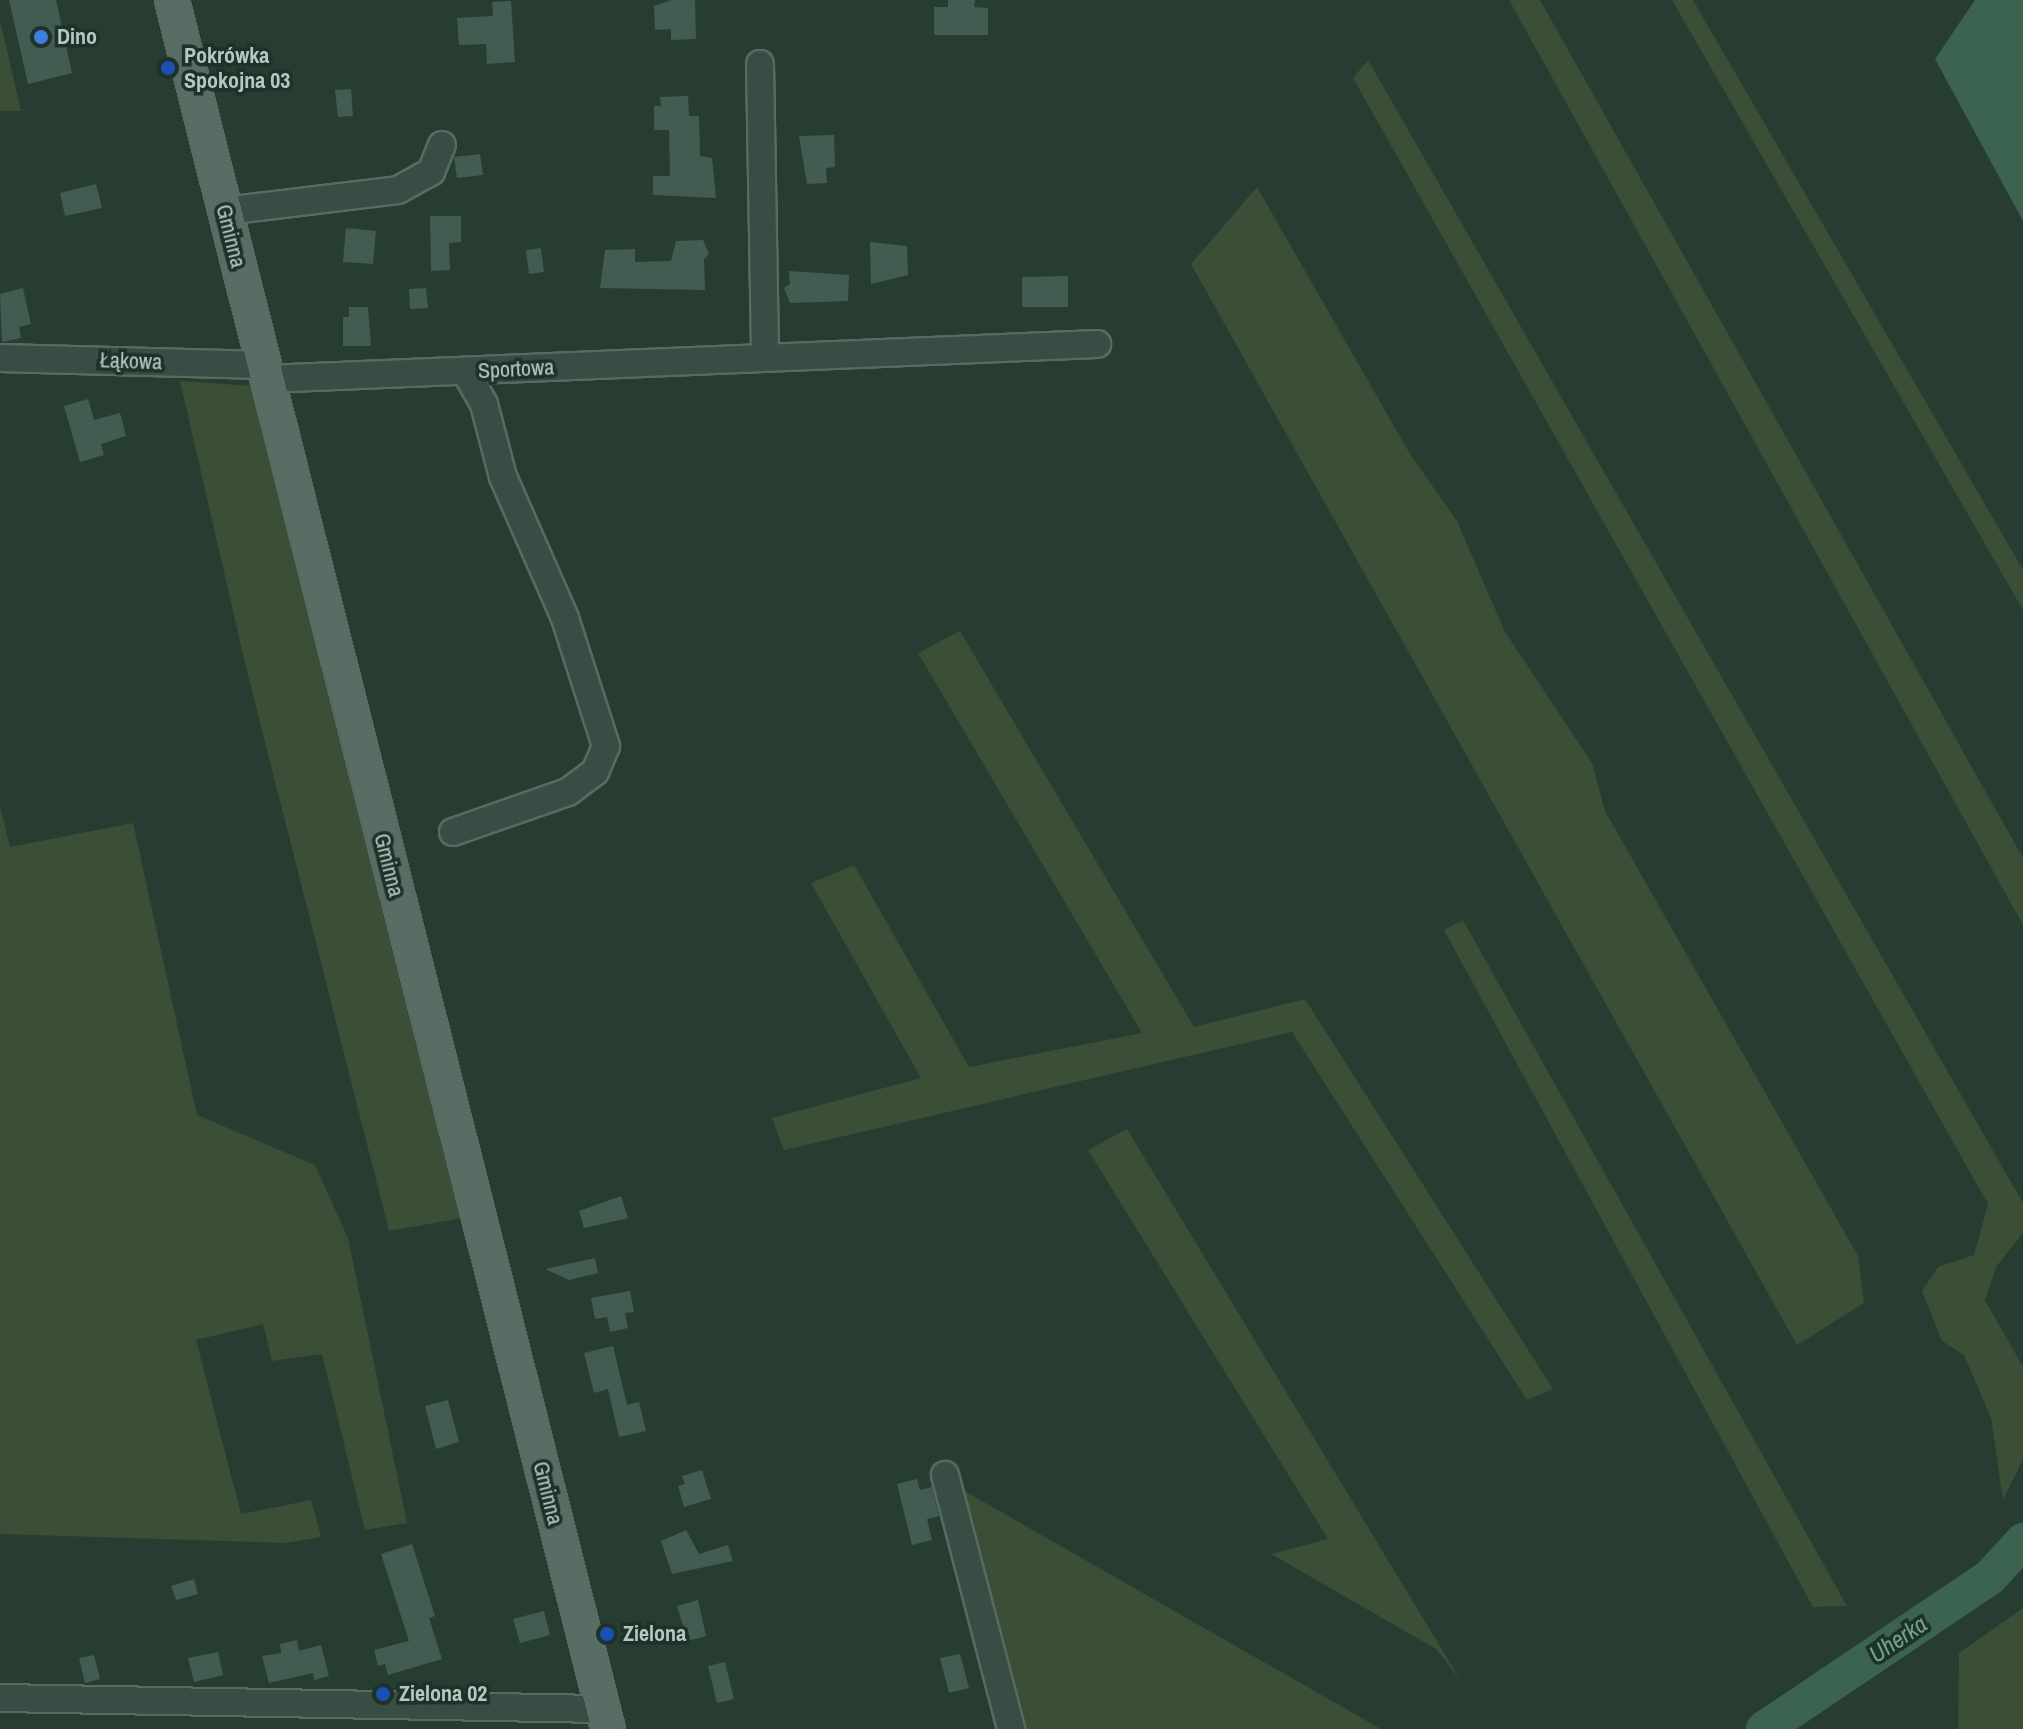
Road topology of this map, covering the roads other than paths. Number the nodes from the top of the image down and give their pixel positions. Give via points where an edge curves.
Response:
1 (172, 0) edge
2 (760, 64) dead end
3 (442, 145) dead end
4 (225, 211) junction
5 (1097, 344) dead end
6 (765, 357) junction
7 (0, 358) edge
8 (465, 371) junction
9 (265, 372) junction
10 (453, 832) dead end
11 (945, 1475) dead end
12 (0, 1698) edge
13 (605, 1719) edge
14 (1011, 1729) edge

1 - 4 main road, Gminna
2 - 6 street
3 - 4 street via 431,172 398,190
4 - 9 main road, Gminna
5 - 6 street, Sportowa
6 - 8 street, Sportowa
7 - 9 street, Łąkowa
8 - 9 street, Sportowa
8 - 10 street via 484,404 503,477 565,618 606,746 595,772 568,792
9 - 13 main road, Gminna
11 - 14 street
12 - 13 street

